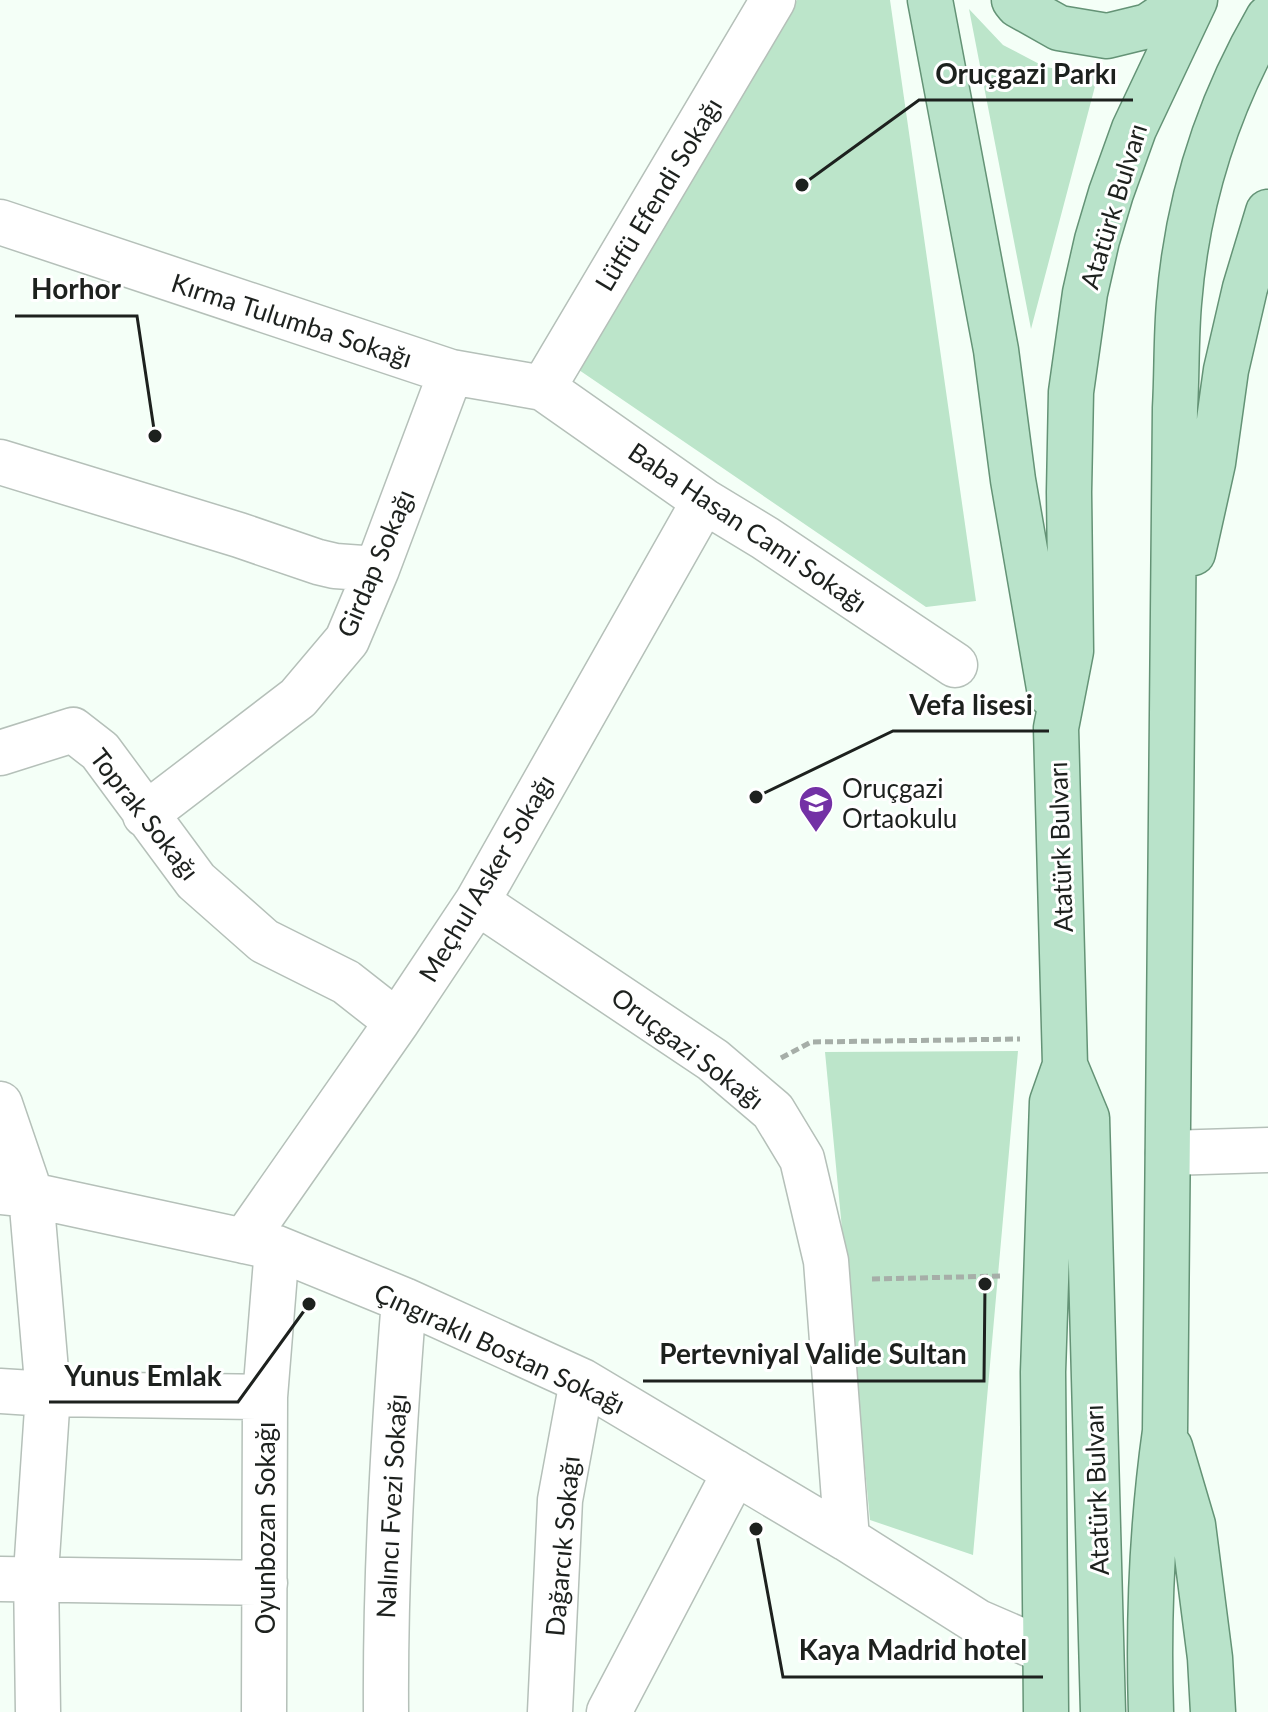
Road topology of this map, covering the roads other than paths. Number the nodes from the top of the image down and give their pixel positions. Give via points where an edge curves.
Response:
1 (773, 0) edge
2 (930, 0) edge
3 (1014, 0) edge
4 (1187, 0) edge
5 (1195, 0) edge
6 (1268, 18) edge
7 (1268, 212) edge
8 (0, 222) edge
9 (1257, 300) edge
10 (451, 372) junction
11 (543, 388) junction
12 (0, 462) edge
13 (704, 501) junction
14 (377, 569) junction
15 (1174, 637) junction
16 (955, 665) dead end
17 (1056, 728) junction
18 (0, 753) edge
19 (145, 815) junction
20 (477, 902) junction
21 (397, 1022) junction
22 (1065, 1065) junction
23 (0, 1104) edge
24 (1268, 1150) edge
25 (1168, 1153) junction
26 (16, 1194) edge
27 (260, 1244) junction
28 (404, 1300) junction
29 (582, 1381) junction
30 (0, 1391) edge
31 (48, 1394) junction
32 (265, 1397) junction
33 (1165, 1431) junction
34 (735, 1472) junction
35 (847, 1539) junction
36 (18, 1580) edge
37 (265, 1583) junction
38 (1043, 1650) junction
39 (38, 1712) edge
40 (264, 1712) edge
41 (386, 1712) edge
42 (550, 1712) edge
43 (609, 1712) edge
44 (1046, 1712) edge
45 (1103, 1712) edge
46 (1151, 1712) edge
47 (1213, 1712) edge

1 - 11 street, Lütfü Efendi Sokağı
2 - 17 main road via 996,350
3 - 4 main road via 1059,28 1107,36 1148,26
5 - 17 main road, Atatürk Bulvarı via 1134,129 1085,293 1071,392 1071,651
6 - 15 main road, Atatürk Bulvarı via 1226,100 1186,238 1176,393
7 - 9 main road
8 - 10 street, Kırma Tulumba Sokağı
9 - 15 main road via 1226,370 1213,463
10 - 11 street, Kırma Tulumba Sokağı
10 - 14 street, Girdap Sokağı
11 - 13 street, Baba Hasan Cami Sokağı
12 - 14 street via 318,562
13 - 16 street, Baba Hasan Cami Sokağı
13 - 20 street, Meçhul Asker Sokağı
14 - 19 street, Girdap Sokağı via 347,640 298,698
15 - 25 main road, Atatürk Bulvarı
17 - 22 main road, Atatürk Bulvarı
18 - 19 street, Toprak Sokağı via 73,730 100,751
19 - 21 street, Toprak Sokağı via 196,881 264,941 346,982
20 - 21 street, Meçhul Asker Sokağı
20 - 35 street, Oruçgazi Sokağı via 713,1060 773,1111 802,1159 826,1261
21 - 27 street, Meçhul Asker Sokağı
22 - 38 main road via 1052,1102 1043,1372
22 - 45 main road, Atatürk Bulvarı via 1087,1118
23 - 26 street
24 - 25 street
25 - 33 main road, Atatürk Bulvarı
26 - 27 street, Çıngıraklı Bostan Sokağı
26 - 31 street
27 - 28 street, Çıngıraklı Bostan Sokağı
27 - 32 street, Oyunbozan Sokağı
28 - 29 street, Çıngıraklı Bostan Sokağı
28 - 41 street, Nalıncı Fvezi Sokağı via 385,1604
29 - 34 street, Çıngıraklı Bostan Sokağı
29 - 42 street, Dağarcık Sokağı via 560,1500
30 - 31 street
31 - 32 street
31 - 36 street
32 - 37 street, Oyunbozan Sokağı
33 - 46 main road, Atatürk Bulvarı via 1155,1506
33 - 47 main road via 1193,1525
34 - 35 street, Çıngıraklı Bostan Sokağı
34 - 43 street
35 - 38 street, Çıngıraklı Bostan Sokağı via 978,1622
36 - 37 street
36 - 39 street
37 - 40 street, Oyunbozan Sokağı
38 - 44 main road

